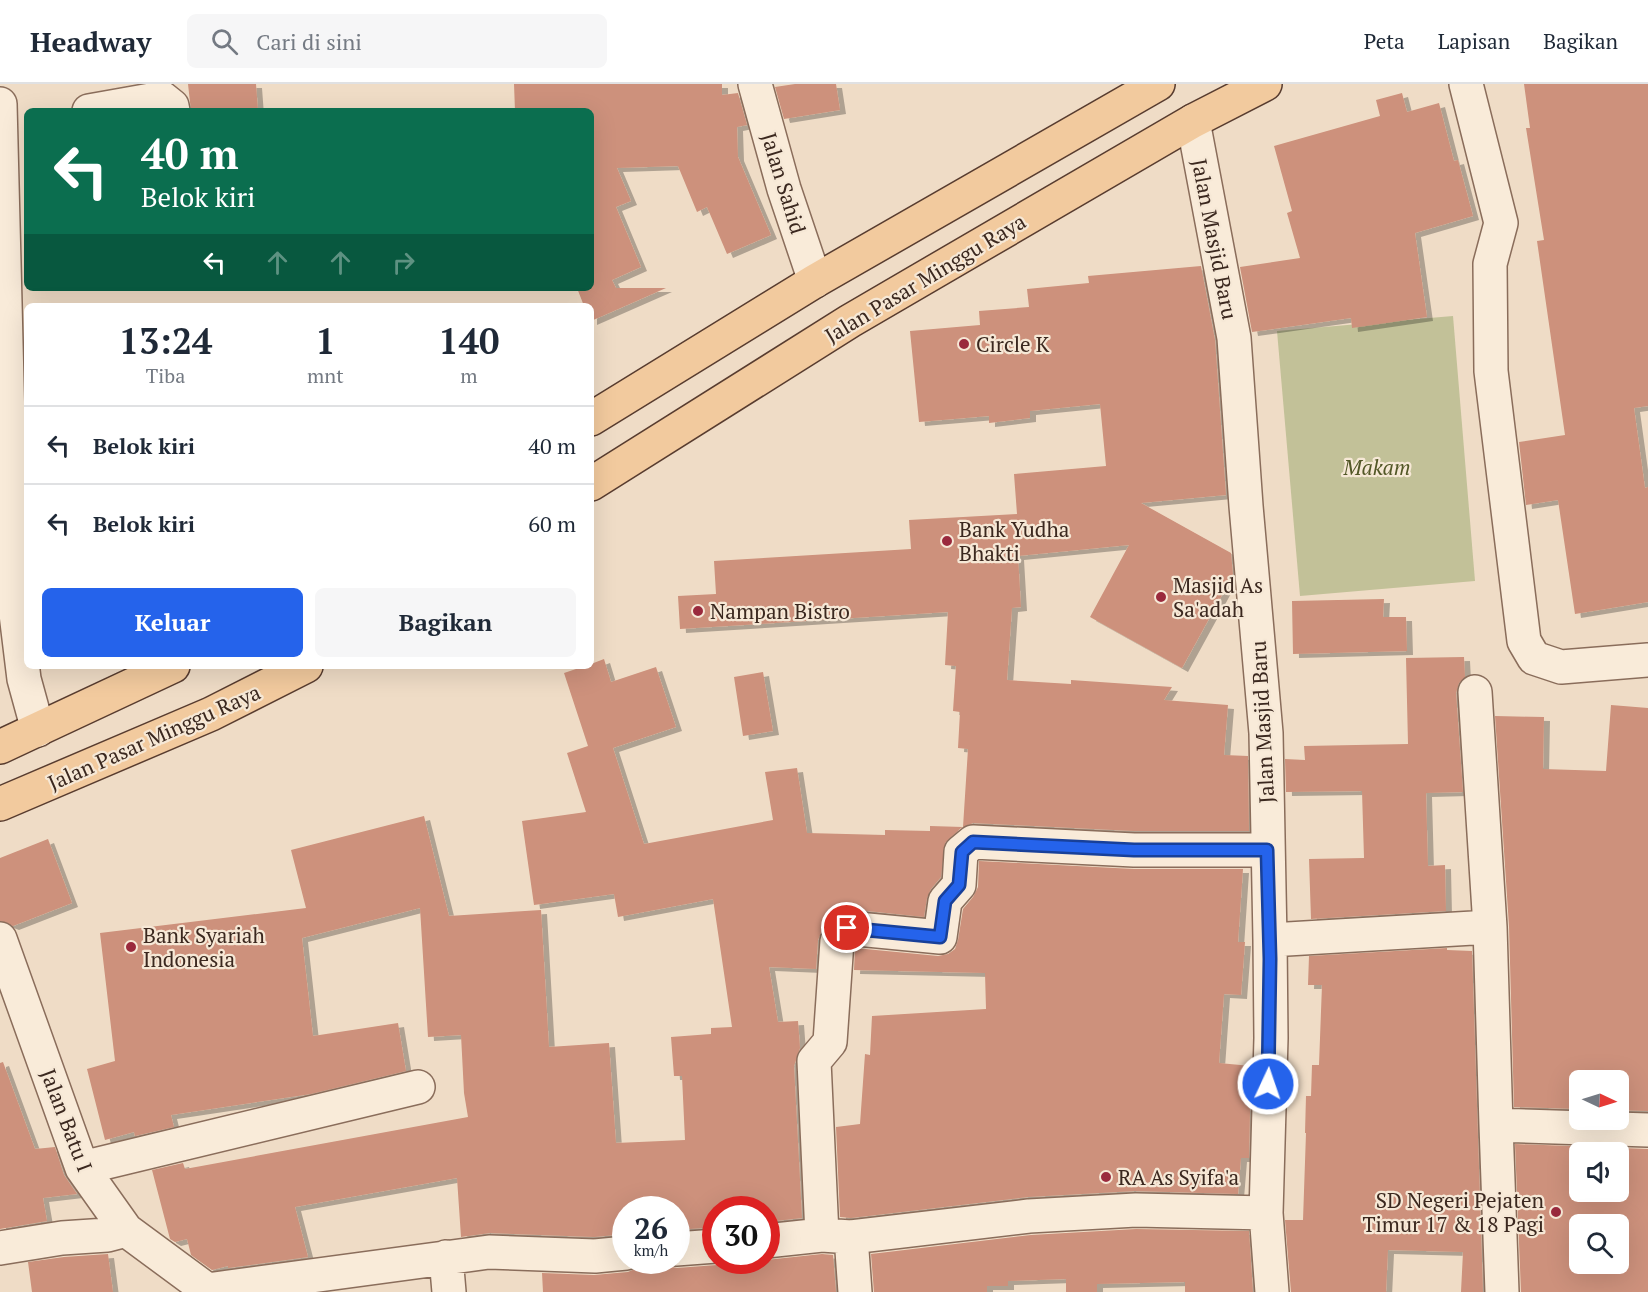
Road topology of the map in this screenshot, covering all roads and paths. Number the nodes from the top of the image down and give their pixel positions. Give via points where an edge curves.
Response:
1 (754, 84) edge
2 (1158, 84) edge
3 (1265, 84) edge
4 (1466, 84) edge
5 (106, 108) edge
6 (172, 108) edge
7 (10, 118) edge
8 (1193, 121) junction
9 (815, 281) junction
10 (594, 416) edge
11 (594, 482) edge
12 (1648, 660) edge
13 (167, 669) edge
14 (300, 669) edge
15 (1475, 692) dead end
16 (38, 730) junction
17 (0, 747) edge
18 (0, 804) edge
19 (1267, 850) junction
20 (1490, 927) junction
21 (0, 939) edge
22 (1270, 940) junction
23 (418, 1087) dead end
24 (1496, 1125) junction
25 (1648, 1130) edge
26 (82, 1168) junction
27 (1266, 1213) junction
28 (126, 1230) junction
29 (837, 1236) junction
30 (780, 1240) edge
31 (0, 1248) edge
32 (612, 1254) edge
33 (446, 1257) junction
34 (208, 1291) edge
35 (449, 1292) edge
36 (855, 1292) edge
37 (1272, 1292) edge
38 (1502, 1292) edge

1 - 9 street, Jalan Sahid
2 - 9 main road
3 - 8 main road, Jalan Pasar Minggu Raya
4 - 12 street via 1501,223 1490,264 1491,371 1524,641 1534,658 1561,667
5 - 6 street via 162,98
7 - 16 street via 12,581 24,679
8 - 11 main road, Jalan Pasar Minggu Raya via 850,321
8 - 19 street, Jalan Masjid Baru via 1234,338 1266,733
9 - 10 main road
13 - 16 main road
14 - 18 main road, Jalan Pasar Minggu Raya via 211,714
15 - 20 street
16 - 17 main road
19 - 22 street, Jalan Masjid Baru
19 - 29 street via 1134,850 973,842 962,852 959,885 945,901 940,937 847,928 837,941 830,1042 814,1061
20 - 22 street
20 - 24 street
21 - 26 street, Jalan Batu I
22 - 27 street, Jalan Masjid Baru
23 - 26 street
24 - 25 street
24 - 38 street
26 - 28 street, Jalan Batu I
27 - 29 street via 1136,1210 1029,1216
27 - 37 street, Jalan Masjid Baru
28 - 31 street via 107,1236 62,1238
28 - 34 street, Jalan Batu I
29 - 30 street
29 - 36 street
32 - 33 street via 489,1252
33 - 34 street
33 - 35 street

